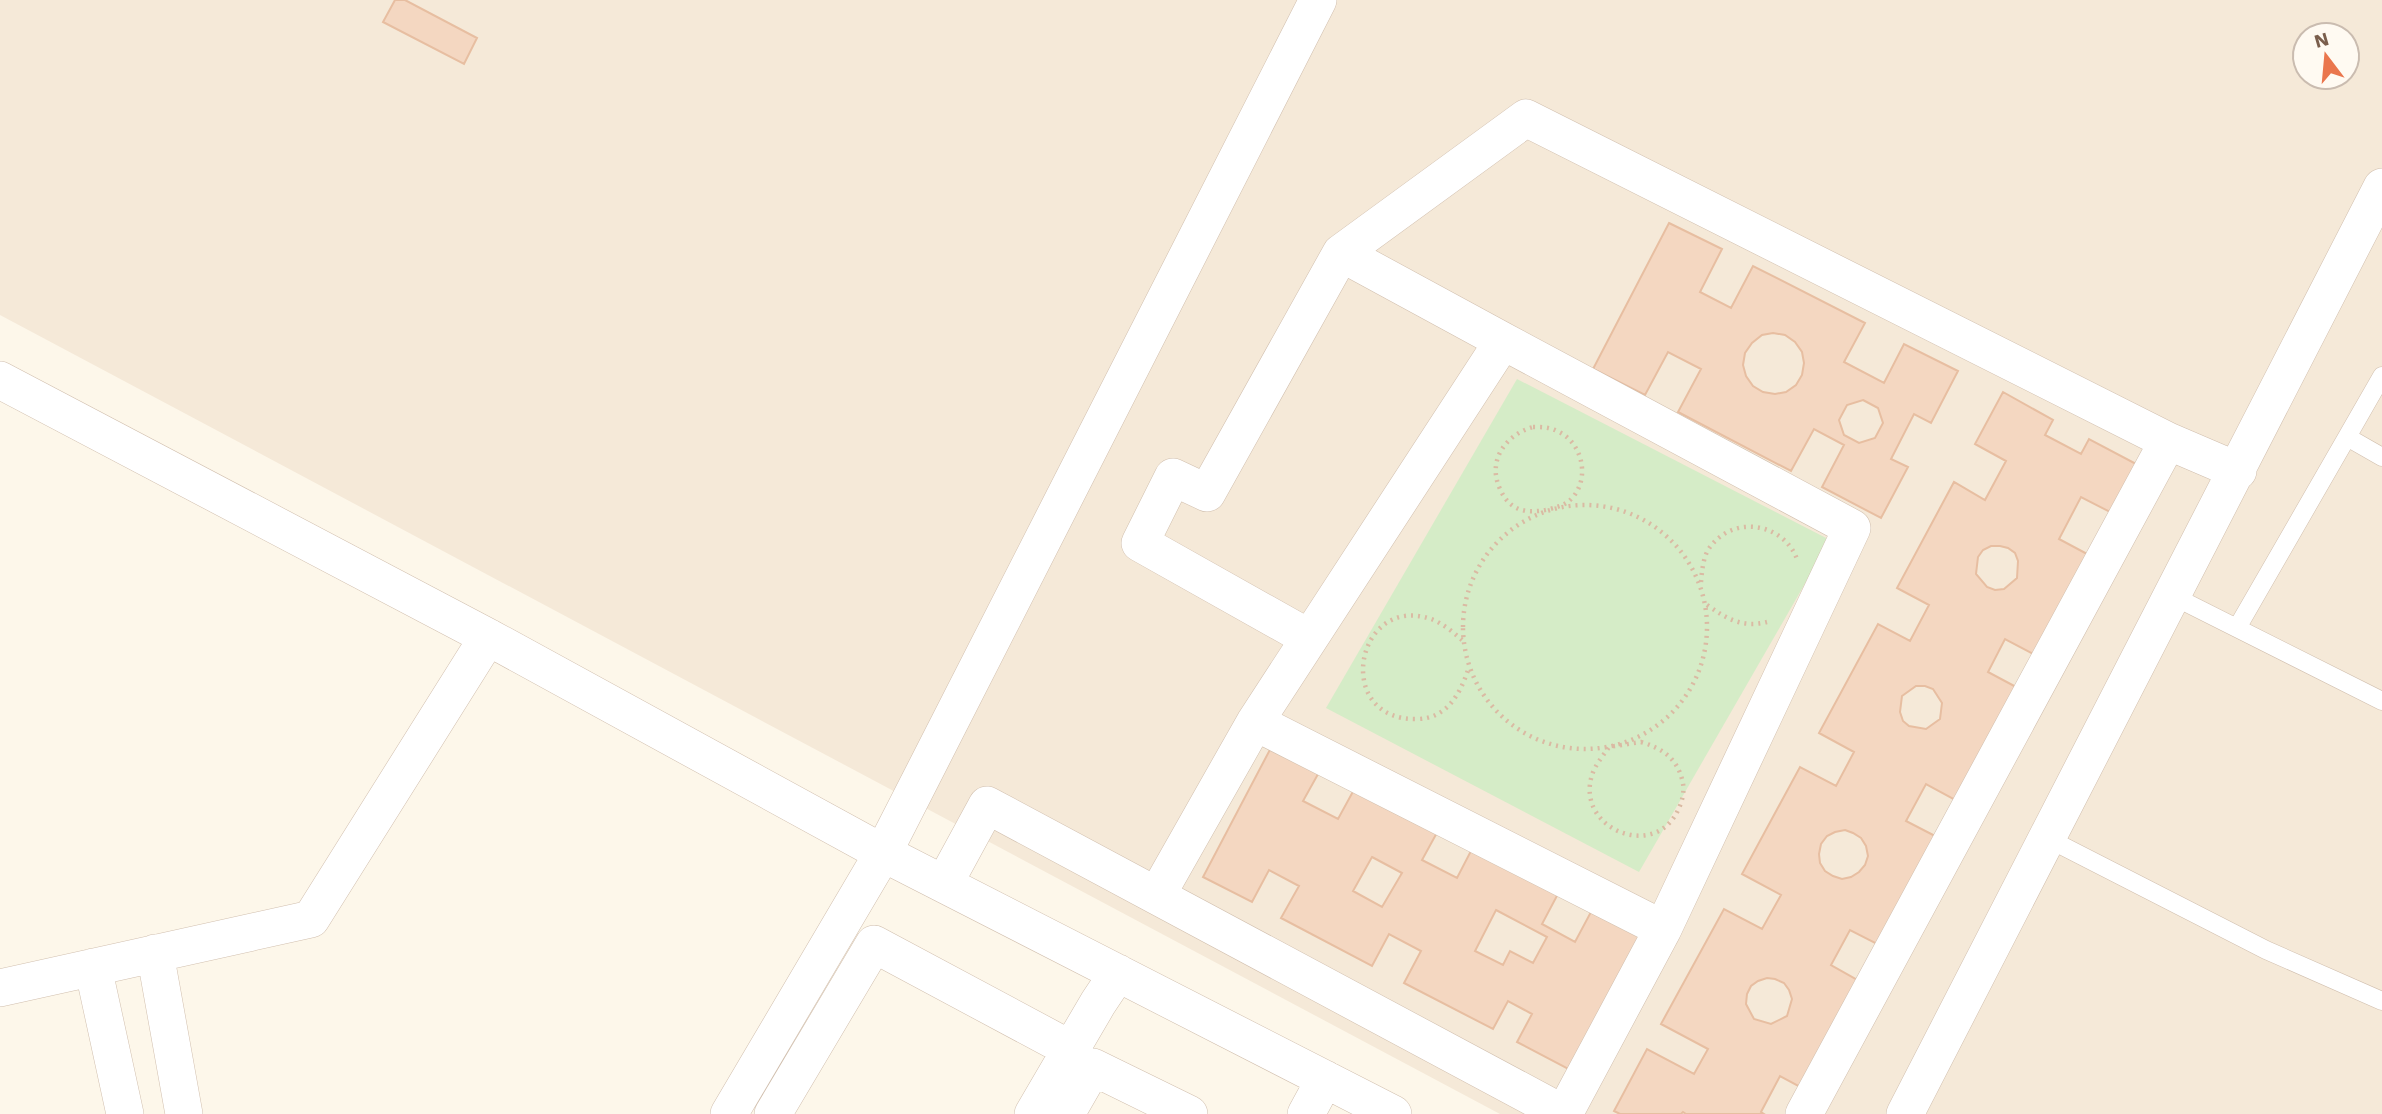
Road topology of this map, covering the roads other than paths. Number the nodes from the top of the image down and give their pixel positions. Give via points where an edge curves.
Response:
1 (1314, 2) edge
2 (2382, 187) edge
3 (1341, 253) junction
4 (1503, 341) junction
5 (2382, 376) edge
6 (0, 380) edge
7 (2347, 437) junction
8 (2168, 441) junction
9 (2382, 457) edge
10 (2238, 471) junction
11 (2171, 595) junction
12 (2237, 628) junction
13 (488, 638) junction
14 (1310, 638) junction
15 (2382, 701) edge
16 (1255, 722) junction
17 (2047, 838) junction
18 (883, 853) junction
19 (944, 884) junction
20 (1157, 895) junction
21 (1663, 929) junction
22 (155, 953) junction
23 (93, 967) junction
24 (1118, 973) junction
25 (0, 988) edge
26 (2382, 1000) edge
27 (1072, 1050) junction
28 (1325, 1079) junction
29 (1351, 1105) edge
30 (744, 1109) edge
31 (125, 1114) edge
32 (184, 1114) edge
33 (773, 1114) edge
34 (1034, 1114) edge
35 (1066, 1114) edge
36 (1189, 1114) edge
37 (1306, 1114) edge
38 (1394, 1114) edge
39 (1564, 1114) edge
40 (1804, 1114) edge
41 (1905, 1114) edge

1 - 18 street
2 - 10 street
3 - 4 street
3 - 8 street via 1526,118
3 - 14 street via 1207,493 1173,477 1140,543
4 - 14 street
4 - 21 street via 1852,528
5 - 7 lane
6 - 13 street
7 - 9 lane
7 - 12 lane
8 - 10 street
8 - 40 street
10 - 11 street
11 - 12 lane
11 - 17 street
12 - 15 lane
13 - 18 street
13 - 22 street via 312,919
14 - 16 street
16 - 20 street
16 - 21 street
17 - 26 lane via 2266,950
17 - 41 street
18 - 19 street
18 - 30 street
19 - 20 street via 986,804
19 - 24 street
20 - 39 street
21 - 39 street
22 - 23 street
22 - 32 street
23 - 25 street
23 - 31 street
24 - 27 street
24 - 28 street
27 - 33 street via 874,944
27 - 34 street
28 - 29 street
28 - 37 street
29 - 38 street
35 - 36 street via 1093,1067

